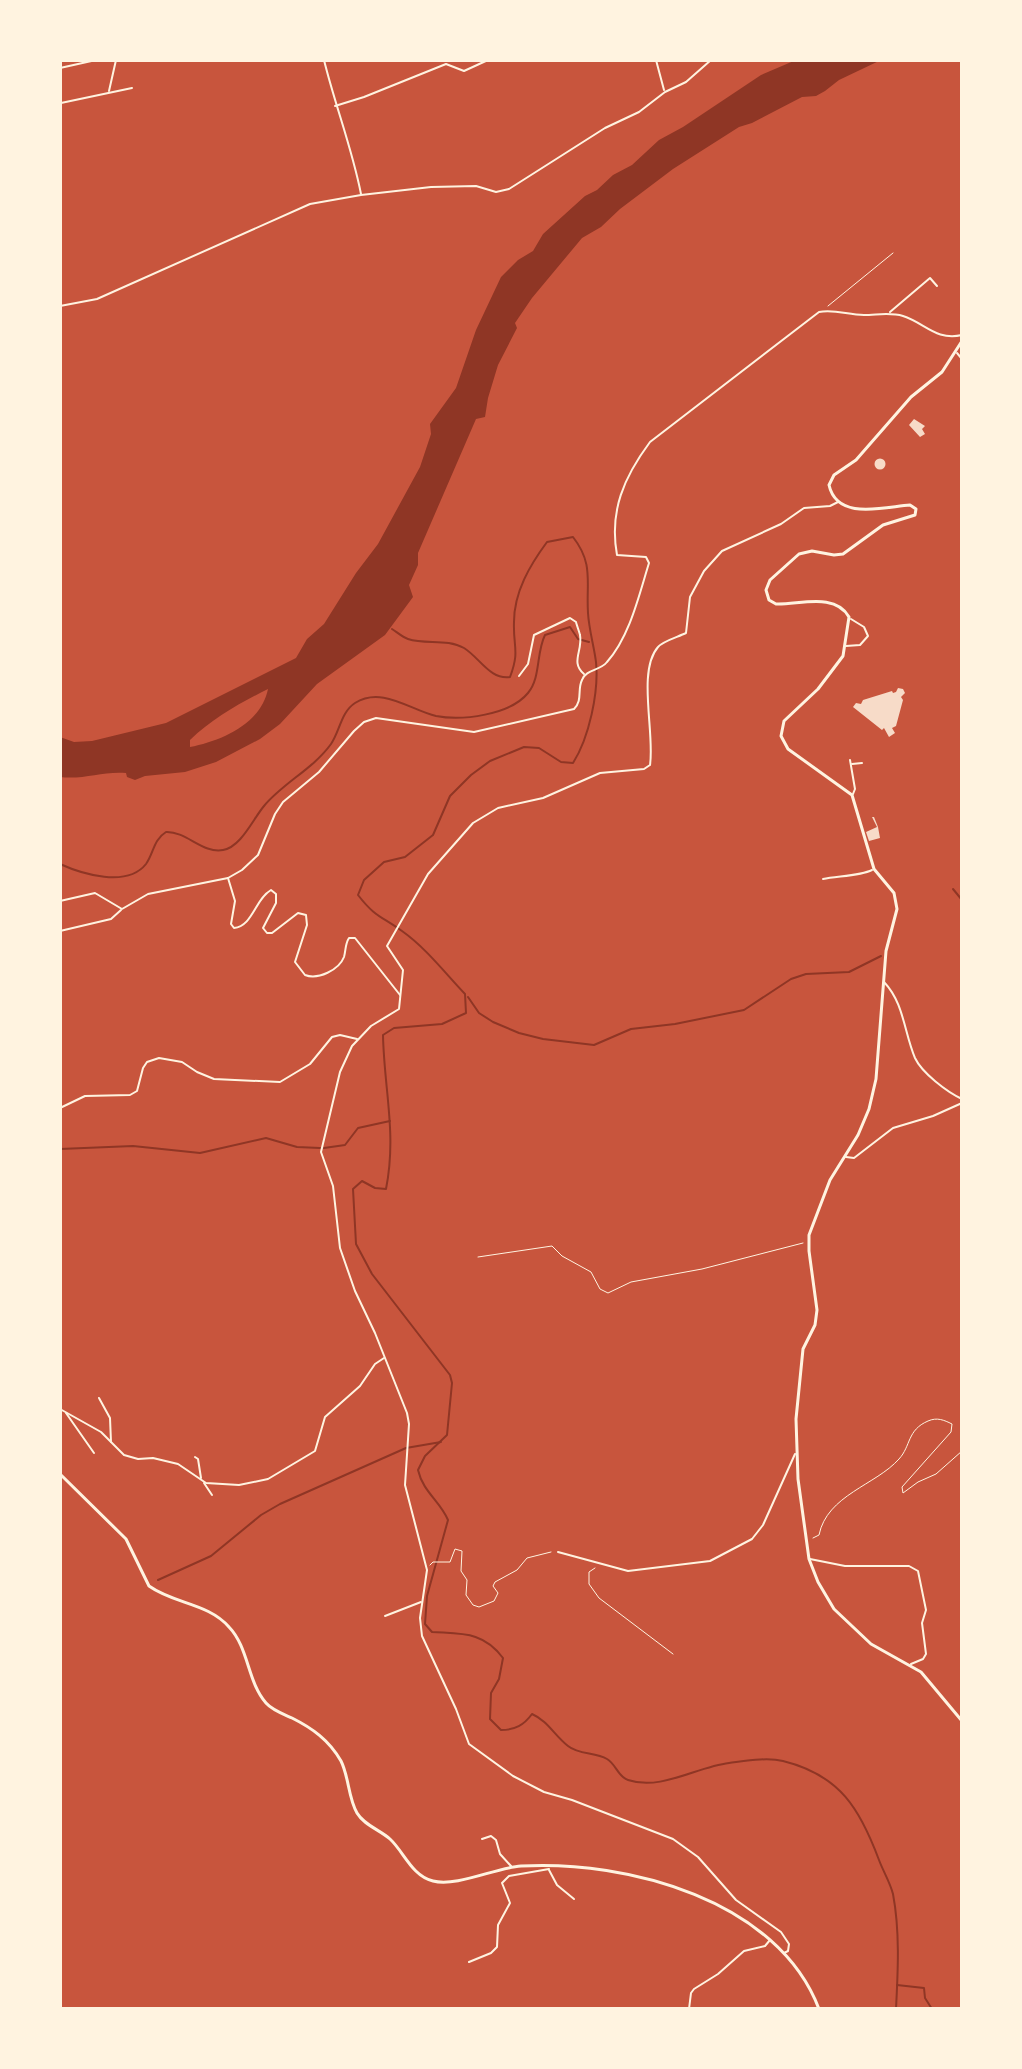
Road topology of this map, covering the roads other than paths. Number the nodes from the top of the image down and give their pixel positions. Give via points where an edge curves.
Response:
1 (96, 60) edge
2 (116, 60) edge
3 (324, 60) edge
4 (488, 60) edge
5 (656, 60) edge
6 (711, 60) edge
7 (60, 68) edge
8 (132, 88) dead end
9 (665, 92) junction
10 (109, 93) junction
11 (61, 103) edge
12 (335, 106) junction
13 (361, 195) junction
14 (937, 286) dead end
15 (60, 306) edge
16 (890, 313) junction
17 (962, 335) edge
18 (962, 341) edge
19 (957, 353) junction
20 (962, 359) edge
21 (962, 412) edge
22 (962, 417) edge
23 (839, 501) junction
24 (850, 618) junction
25 (846, 646) junction
26 (585, 675) junction
27 (519, 676) dead end
28 (862, 763) dead end
29 (852, 795) junction
30 (874, 869) junction
31 (228, 878) junction
32 (823, 879) dead end
33 (60, 901) edge
34 (122, 909) junction
35 (60, 931) edge
36 (883, 982) junction
37 (401, 996) junction
38 (357, 1040) junction
39 (955, 1096) junction
40 (962, 1101) edge
41 (957, 1106) junction
42 (60, 1108) edge
43 (844, 1156) junction
44 (384, 1358) junction
45 (99, 1398) dead end
46 (60, 1409) edge
47 (65, 1412) junction
48 (111, 1443) junction
49 (797, 1451) junction
50 (94, 1453) dead end
51 (195, 1457) dead end
52 (60, 1474) edge
53 (202, 1480) junction
54 (212, 1495) dead end
55 (558, 1552) road end
56 (809, 1559) junction
57 (423, 1602) junction
58 (385, 1616) dead end
59 (911, 1664) junction
60 (962, 1721) edge
61 (482, 1839) dead end
62 (511, 1867) junction
63 (548, 1867) junction
64 (574, 1899) dead end
65 (770, 1939) junction
66 (784, 1953) junction
67 (469, 1962) dead end
68 (689, 2009) edge
69 (819, 2009) edge

1 - 7 street
2 - 10 street
3 - 12 street
4 - 12 street via 464,71 446,64
5 - 9 street
6 - 9 street
8 - 10 street
9 - 13 street via 509,189 431,187
10 - 11 street
12 - 13 street
13 - 15 street via 310,204 97,299
14 - 16 street via 930,278
16 - 17 street via 943,337
16 - 26 street via 819,312 650,442 618,501 613,531 617,555 637,554 649,563 621,640 607,663
18 - 19 street
19 - 20 street
19 - 23 street via 856,460 831,479 829,490
21 - 22 street
23 - 24 street via 871,510 910,505 916,512 883,525 847,553 799,554 767,583 767,595 773,603 834,603
23 - 37 street via 804,508 722,551 704,571 690,597 686,633 658,647 648,671 650,765 600,773 543,798 498,808 473,823 434,865 387,946 403,970
24 - 25 street
24 - 25 street via 868,636 860,645
25 - 29 street via 833,670 784,721 780,732 788,749
26 - 27 street via 576,661 580,635 570,618 534,635 528,664
26 - 31 street via 574,709 474,732 376,718 364,722 283,802 258,855
28 - 29 street via 851,762
29 - 30 street
30 - 32 street
30 - 36 street via 891,890 897,914
31 - 34 street via 148,894
31 - 37 street via 235,901 234,928 245,925 271,890 276,903 263,928 267,933 298,913 306,915 295,962 305,975 319,977 334,969 345,955 346,942 355,938
33 - 34 street via 95,893
34 - 35 street via 111,919
36 - 39 street via 899,1006 915,1058
36 - 43 street via 875,1086 866,1119
37 - 38 street via 394,1014
38 - 42 street via 332,1037 310,1064 280,1082 214,1079 182,1062 159,1058 147,1062 141,1084 130,1095 85,1096
38 - 44 street via 340,1072 321,1152 333,1186 340,1248
39 - 40 street
39 - 41 street
40 - 41 street
41 - 43 street via 893,1128 854,1158
43 - 49 street via 809,1240 817,1310 803,1349
44 - 53 street via 325,1417 315,1451 292,1467 239,1485
44 - 57 street via 409,1424 405,1485 427,1570
45 - 48 street via 110,1418
46 - 47 street
47 - 48 street
47 - 50 street
48 - 53 street via 124,1455 178,1464
49 - 55 street via 758,1532 710,1561 628,1571
49 - 56 street
51 - 53 street
52 - 62 street via 126,1539 146,1582 229,1626 266,1702 323,1738 341,1762 357,1813 417,1872 445,1882
53 - 54 street
56 - 59 street via 834,1609 871,1644
56 - 59 street via 918,1571 926,1610 926,1654
57 - 58 street
57 - 66 street via 422,1636 469,1744 544,1792 673,1839 698,1857 745,1909 781,1932 789,1944
59 - 60 street
61 - 62 street via 495,1839
62 - 63 street
63 - 64 street via 557,1885
63 - 65 street via 601,1871 691,1893 737,1914
63 - 67 street via 503,1879 510,1903 499,1922 497,1947
65 - 66 street
65 - 68 street via 765,1946 744,1951 694,1989
66 - 69 street

